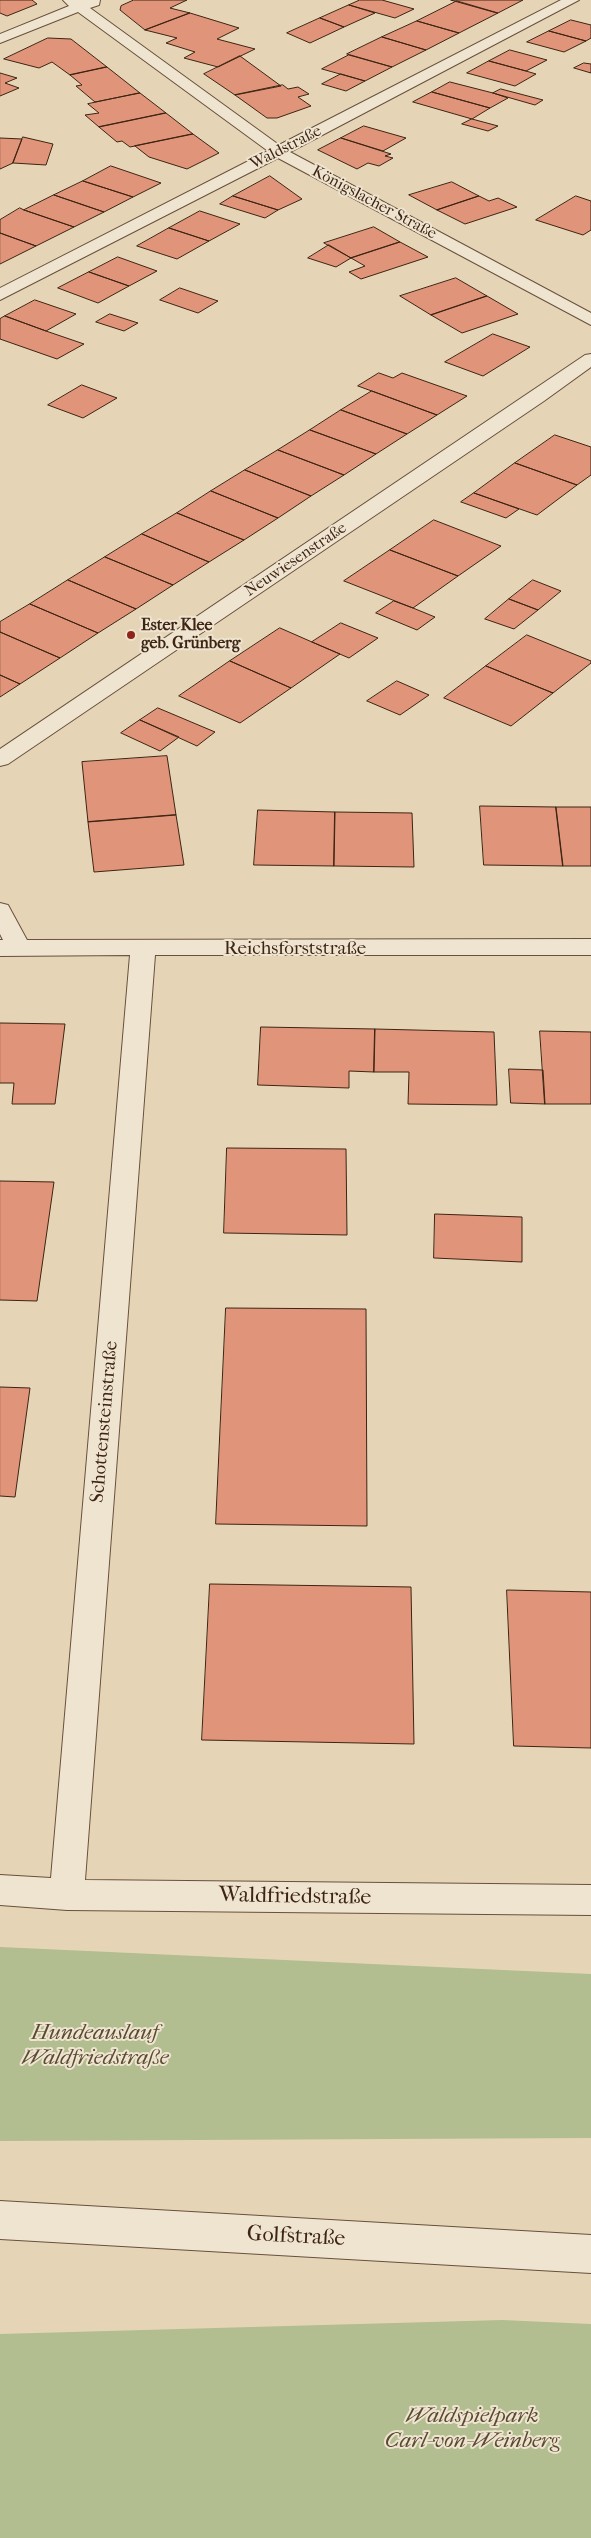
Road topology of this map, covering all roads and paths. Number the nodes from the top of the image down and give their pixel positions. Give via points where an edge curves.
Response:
1 (100, 0) edge
2 (572, 0) edge
3 (75, 4) edge
4 (0, 39) edge
5 (280, 152) junction
6 (0, 295) edge
7 (591, 320) edge
8 (591, 358) edge
9 (0, 759) edge
10 (0, 910) edge
11 (591, 947) edge
12 (10, 948) edge
13 (143, 949) junction
14 (0, 1890) edge
15 (68, 1895) junction
16 (591, 1900) edge
17 (0, 2220) edge
18 (591, 2254) edge

1 - 3 street
2 - 5 street, Waldstraße
3 - 4 street
3 - 5 street, Königslacher Straße
5 - 6 street, Waldstraße
5 - 7 street, Königslacher Straße
8 - 9 street, Neuwiesenstraße via 538,397
10 - 12 street
11 - 13 street, Reichsforststraße
12 - 13 street, Reichsforststraße
13 - 15 street, Schottensteinstraße
14 - 15 street, Waldfriedstraße
15 - 16 street, Waldfriedstraße
17 - 18 street, Golfstraße

